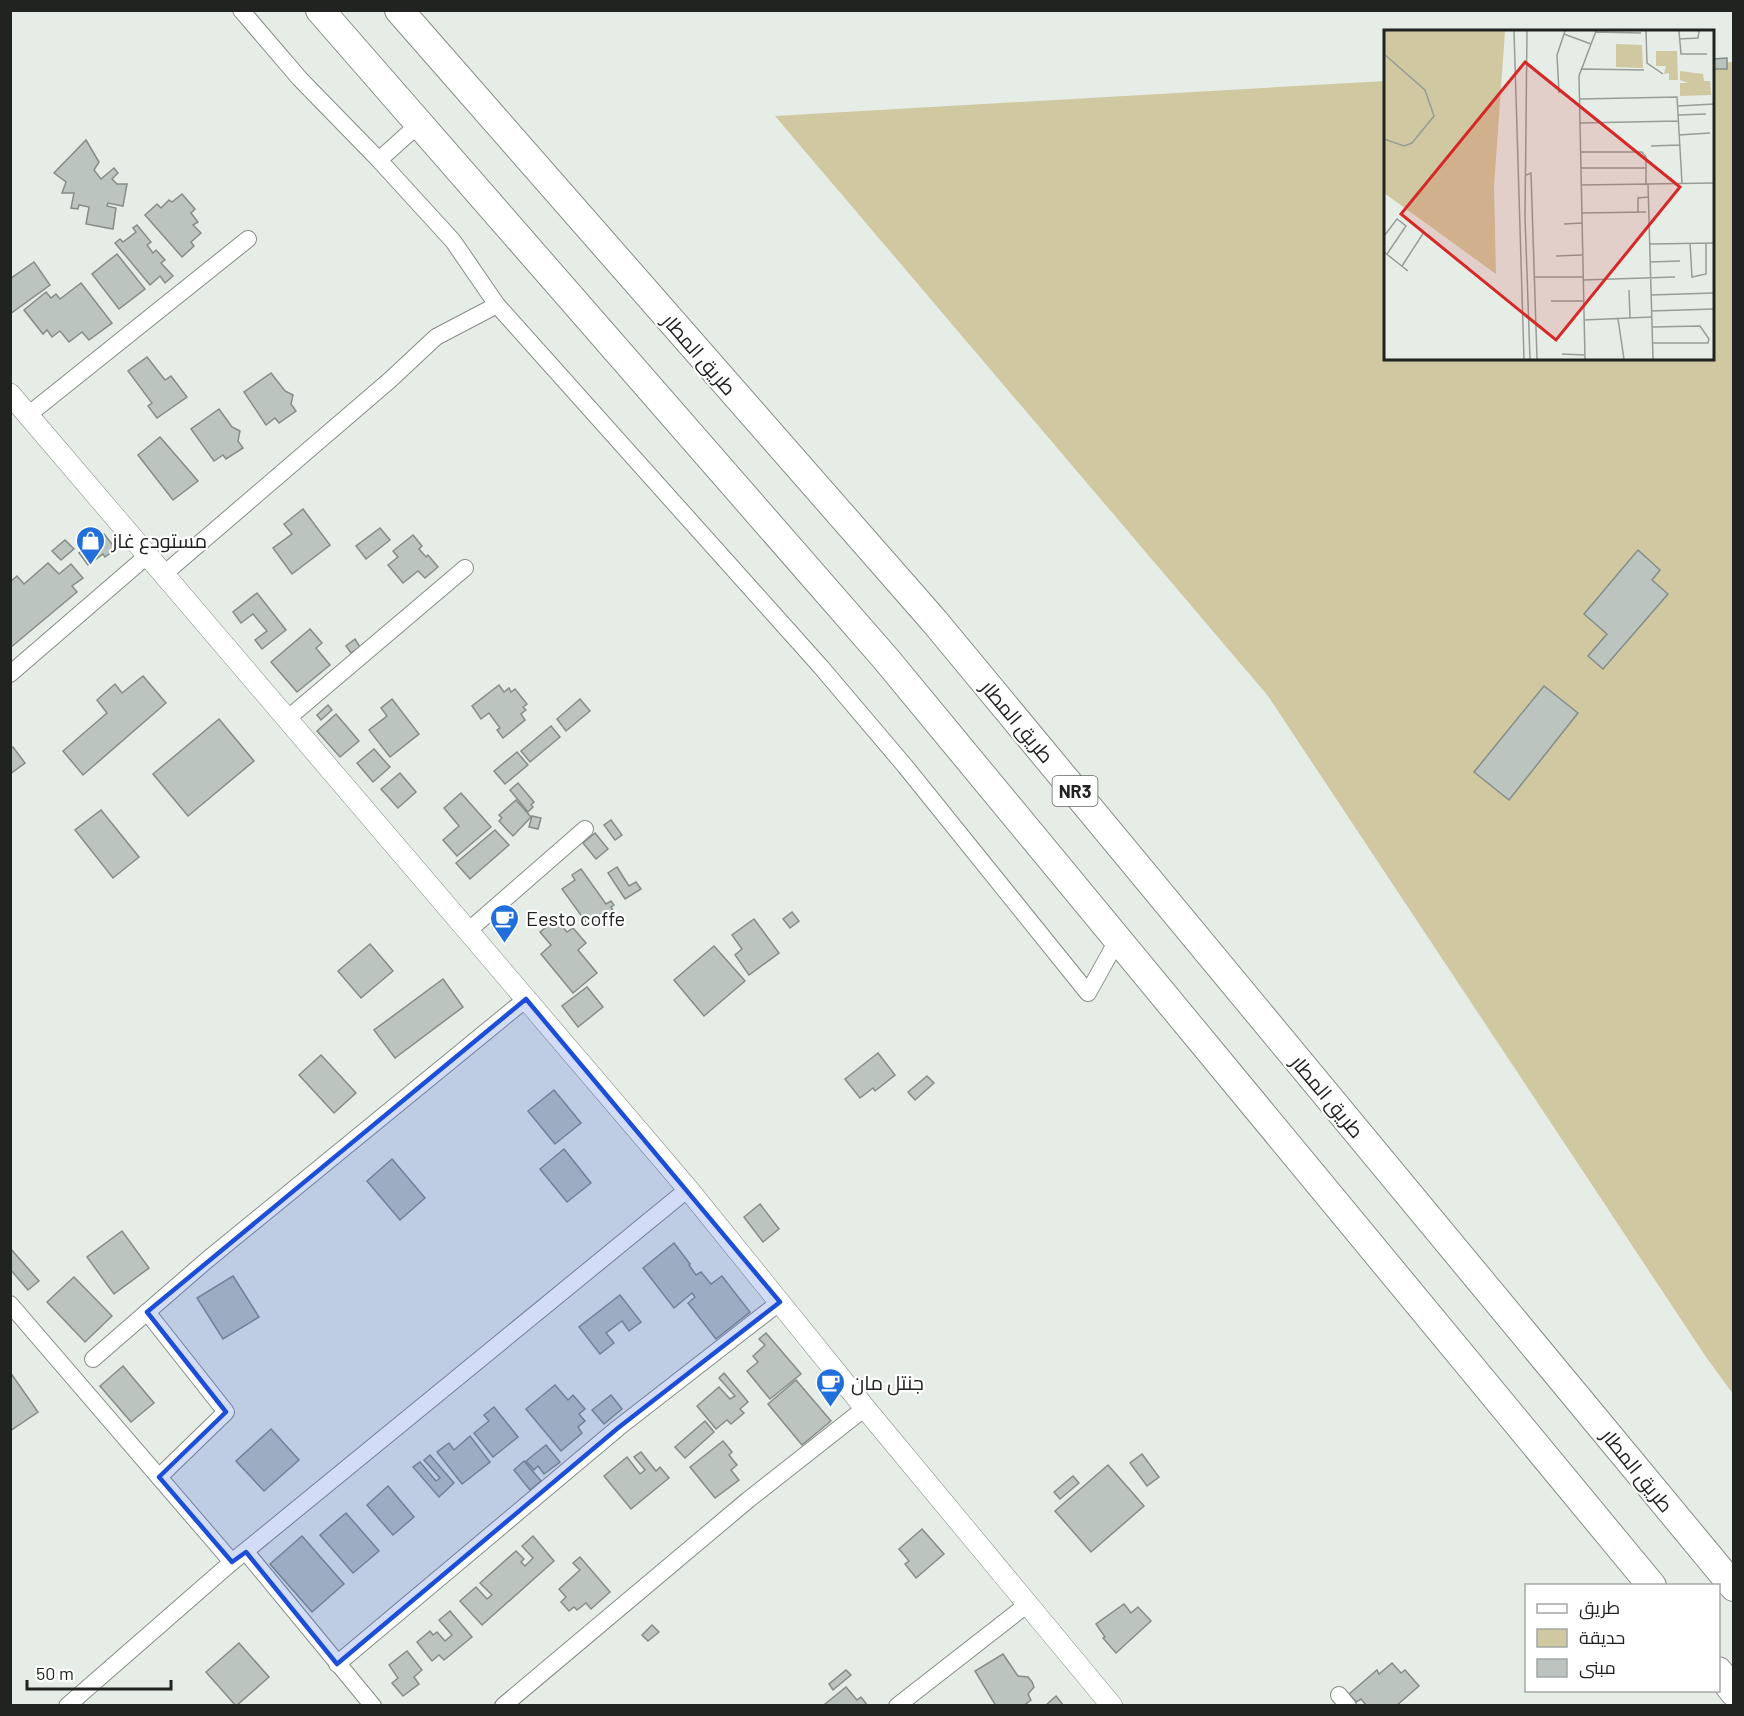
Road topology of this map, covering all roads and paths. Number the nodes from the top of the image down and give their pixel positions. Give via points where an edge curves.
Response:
1 (241, 10) edge
2 (320, 10) edge
3 (399, 10) edge
4 (419, 124) junction
5 (379, 159) junction
6 (248, 240) dead end
7 (497, 305) junction
8 (10, 394) edge
9 (28, 415) junction
10 (148, 555) junction
11 (465, 568) dead end
12 (164, 574) junction
13 (10, 674) edge
14 (287, 719) junction
15 (585, 829) dead end
16 (468, 931) junction
17 (1118, 939) junction
18 (526, 999) junction
19 (688, 1189) junction
20 (780, 1302) junction
21 (10, 1304) edge
22 (147, 1312) junction
23 (93, 1359) dead end
24 (865, 1408) junction
25 (159, 1477) junction
26 (239, 1557) junction
27 (1650, 1584) edge
28 (1734, 1587) edge
29 (1029, 1603) junction
30 (337, 1664) junction
31 (1720, 1672) edge
32 (1734, 1692) edge
33 (67, 1706) edge
34 (372, 1706) edge
35 (503, 1706) edge
36 (897, 1706) edge
37 (1112, 1706) edge

1 - 5 street via 300,79
2 - 4 highway
3 - 28 highway, طريق المطار / NR3 via 936,622
4 - 5 street
4 - 17 highway via 886,659
5 - 7 street via 453,241
6 - 9 street
7 - 12 street via 436,337
7 - 17 street via 821,667 1088,993
8 - 9 street
9 - 10 street
10 - 12 street
10 - 13 street
11 - 14 street
12 - 14 street
14 - 16 street
15 - 16 street
16 - 18 street
17 - 27 highway
18 - 19 street
18 - 22 street
19 - 20 street
19 - 26 street
20 - 24 street
20 - 30 street via 618,1428
21 - 25 street
22 - 23 street
22 - 25 street via 226,1412
24 - 29 street
24 - 35 street via 748,1500
25 - 26 street
26 - 30 street
26 - 33 street
29 - 36 street
29 - 37 street
30 - 34 street
31 - 32 highway

